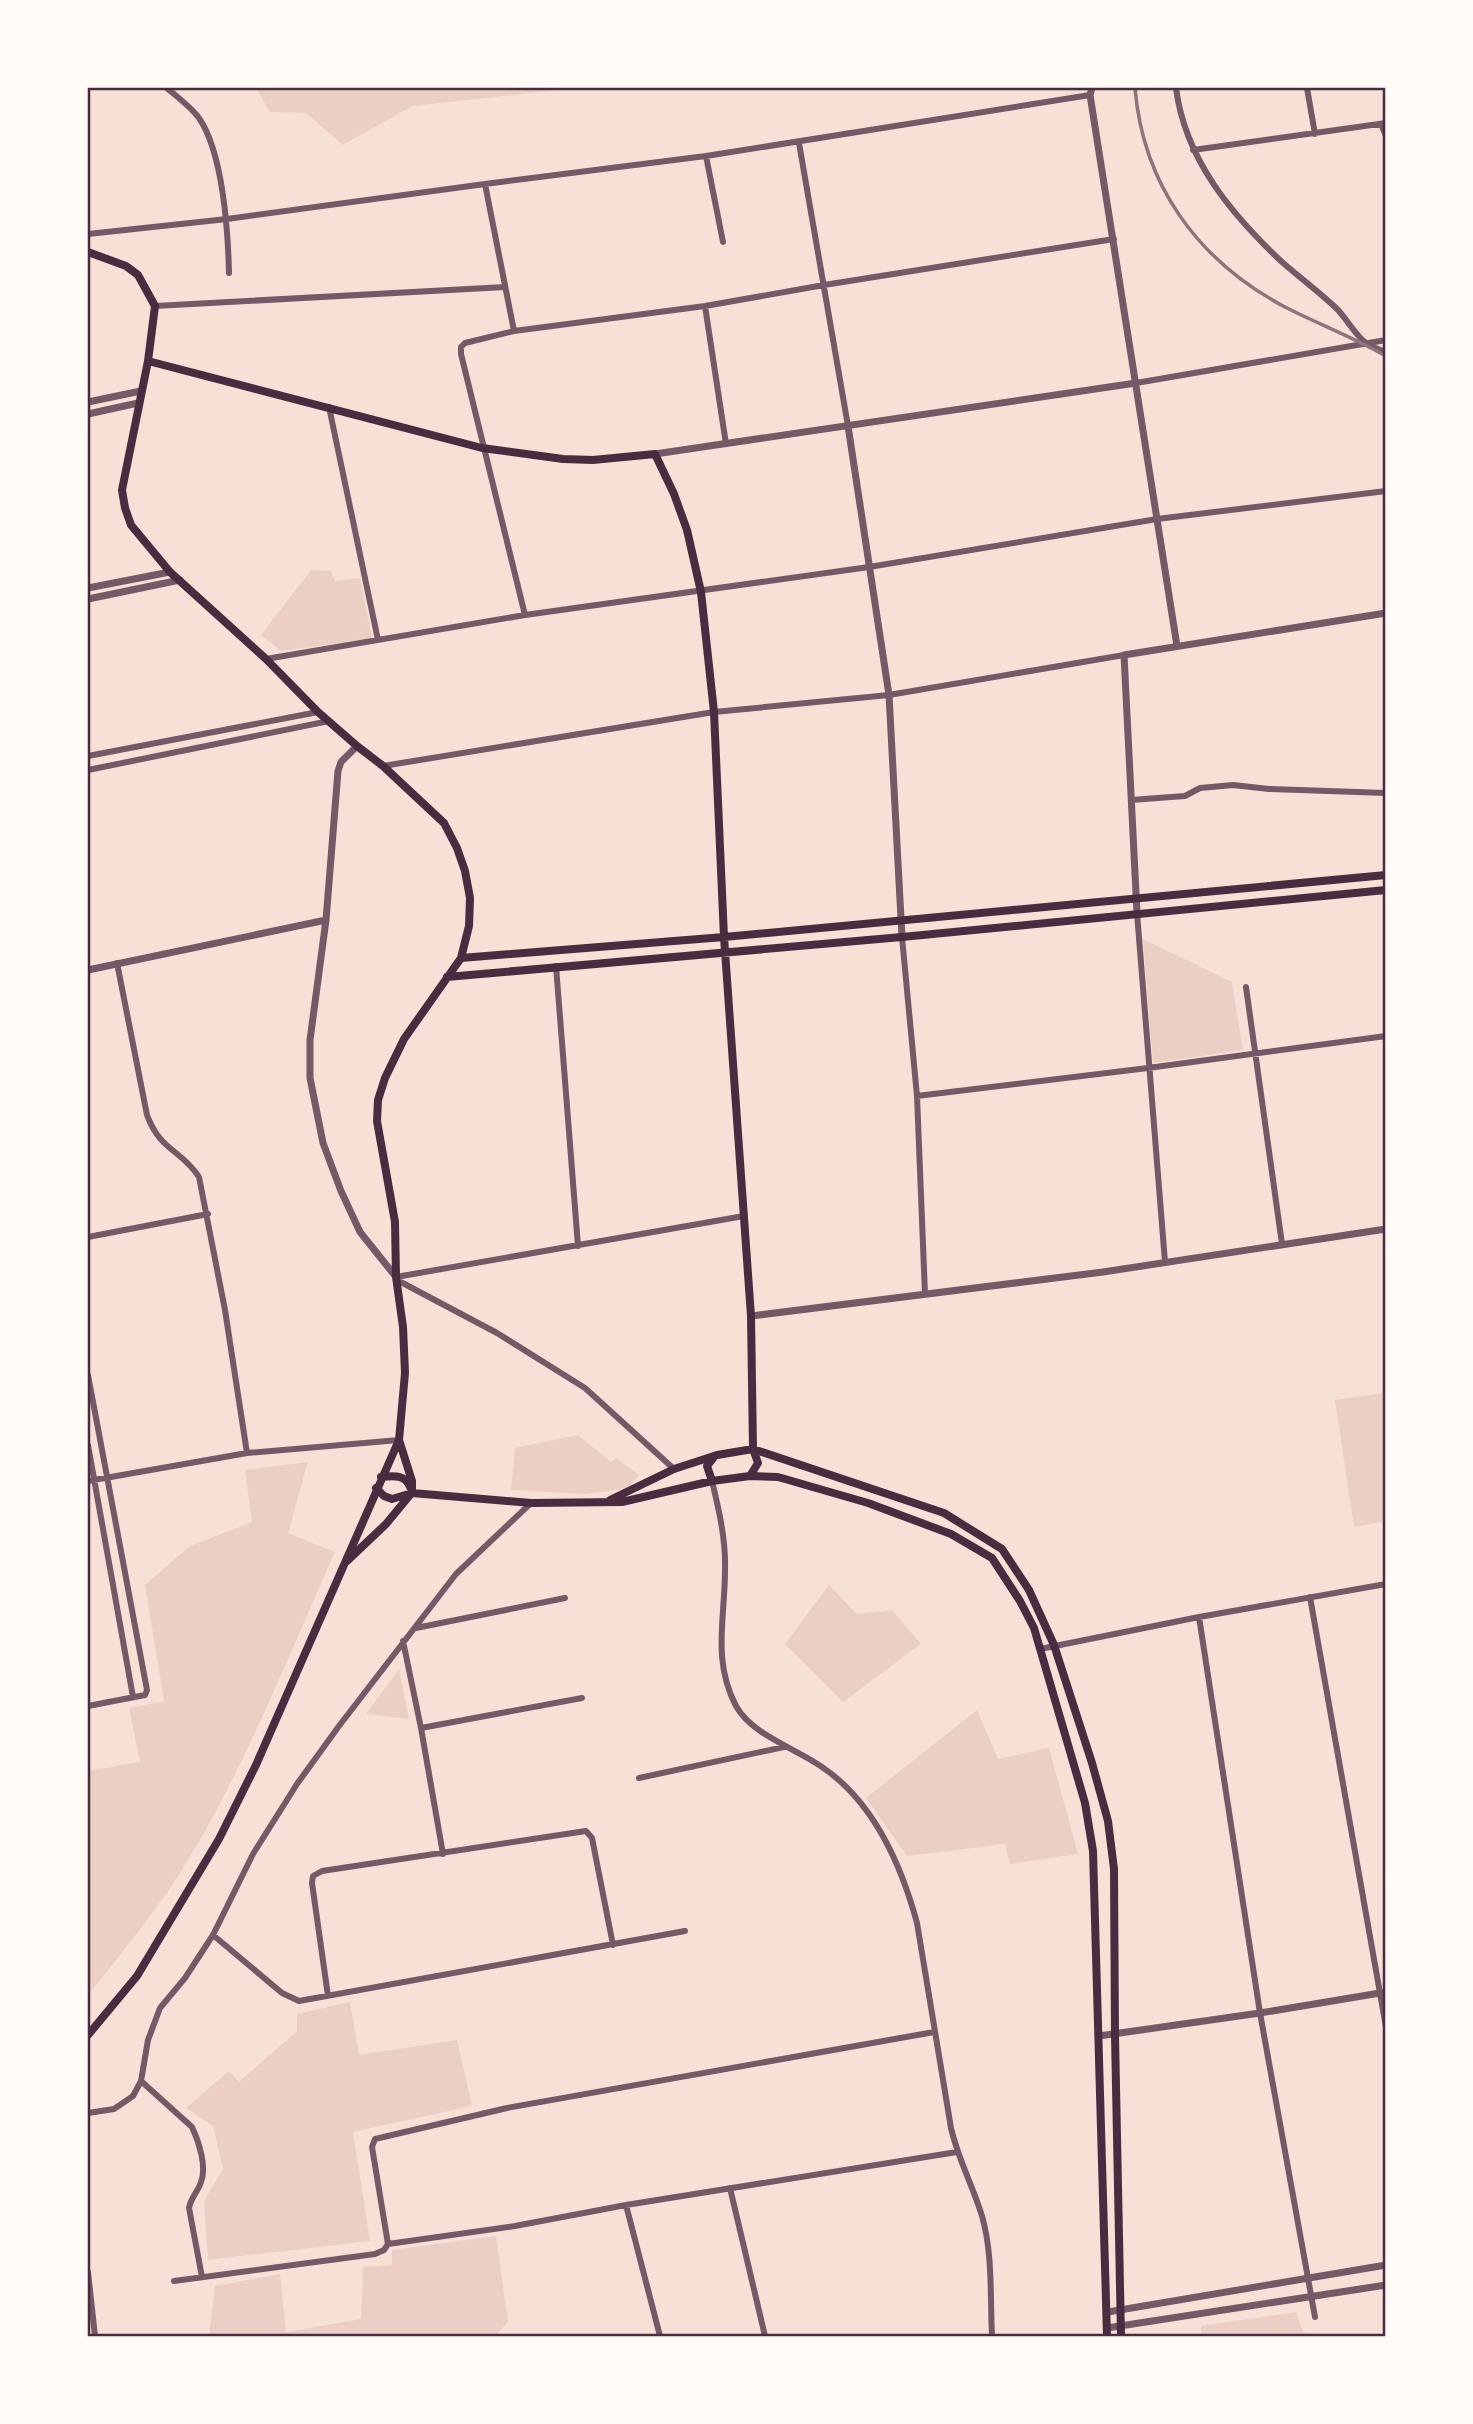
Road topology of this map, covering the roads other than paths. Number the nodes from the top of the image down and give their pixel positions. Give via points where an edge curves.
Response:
1 (167, 88) edge
2 (1084, 88) edge
3 (1176, 88) edge
4 (1307, 88) edge
5 (1091, 91) edge
6 (1383, 124) edge
7 (1314, 134) junction
8 (1385, 136) edge
9 (799, 143) junction
10 (1194, 150) junction
11 (706, 156) junction
12 (485, 184) junction
13 (227, 219) junction
14 (88, 233) edge
15 (1114, 239) junction
16 (723, 242) dead end
17 (88, 252) edge
18 (229, 273) dead end
19 (824, 285) junction
20 (505, 287) junction
21 (155, 306) junction
22 (705, 306) junction
23 (514, 331) junction
24 (1385, 340) edge
25 (1366, 343) junction
26 (1385, 352) edge
27 (148, 361) junction
28 (1136, 383) junction
29 (141, 391) junction
30 (88, 402) edge
31 (138, 403) junction
32 (329, 407) junction
33 (88, 414) edge
34 (848, 425) junction
35 (726, 444) junction
36 (482, 448) junction
37 (655, 454) junction
38 (1385, 491) edge
39 (1157, 519) junction
40 (869, 567) junction
41 (170, 572) junction
42 (180, 580) junction
43 (88, 588) edge
44 (701, 592) junction
45 (88, 599) edge
46 (1385, 613) edge
47 (525, 615) junction
48 (378, 640) junction
49 (1177, 646) junction
50 (1124, 655) junction
51 (266, 659) junction
52 (889, 695) junction
53 (318, 712) junction
54 (714, 712) junction
55 (329, 721) junction
56 (357, 746) junction
57 (134, 749) junction
58 (88, 756) edge
59 (136, 761) junction
60 (383, 766) junction
61 (88, 770) edge
62 (1385, 793) edge
63 (1131, 800) junction
64 (1385, 876) edge
65 (1385, 890) edge
66 (1137, 898) junction
67 (1137, 913) junction
68 (901, 919) junction
69 (326, 920) junction
70 (724, 937) junction
71 (902, 937) junction
72 (726, 952) junction
73 (461, 958) junction
74 (117, 962) junction
75 (556, 966) junction
76 (88, 970) edge
77 (447, 977) junction
78 (1246, 987) dead end
79 (1385, 1037) edge
80 (1256, 1054) junction
81 (1149, 1068) junction
82 (917, 1096) junction
83 (208, 1214) junction
84 (744, 1216) junction
85 (1385, 1229) edge
86 (88, 1237) edge
87 (1282, 1244) junction
88 (578, 1246) junction
89 (1165, 1262) junction
90 (396, 1279) junction
91 (925, 1294) junction
92 (751, 1316) junction
93 (88, 1375) edge
94 (399, 1440) junction
95 (88, 1445) edge
96 (753, 1449) junction
97 (247, 1453) junction
98 (717, 1455) junction
99 (674, 1469) junction
100 (750, 1476) junction
101 (381, 1477) junction
102 (107, 1479) junction
103 (91, 1481) edge
104 (712, 1481) junction
105 (376, 1488) junction
106 (412, 1493) junction
107 (606, 1502) junction
108 (531, 1503) junction
109 (345, 1563) junction
110 (1385, 1584) edge
111 (1310, 1597) junction
112 (565, 1598) dead end
113 (1199, 1617) junction
114 (416, 1628) junction
115 (403, 1641) junction
116 (1054, 1645) junction
117 (1040, 1649) junction
118 (133, 1697) junction
119 (582, 1698) dead end
120 (88, 1706) edge
121 (421, 1728) junction
122 (784, 1747) junction
123 (639, 1778) dead end
124 (443, 1854) junction
125 (685, 1931) dead end
126 (213, 1935) junction
127 (614, 1945) junction
128 (1382, 1993) edge
129 (328, 1996) junction
130 (1261, 2013) junction
131 (1385, 2026) edge
132 (934, 2032) junction
133 (88, 2035) edge
134 (1099, 2036) junction
135 (1115, 2036) junction
136 (141, 2081) junction
137 (88, 2113) edge
138 (957, 2152) junction
139 (730, 2188) junction
140 (626, 2205) junction
141 (388, 2244) junction
142 (1385, 2265) edge
143 (88, 2272) edge
144 (202, 2277) junction
145 (1309, 2278) junction
146 (174, 2281) dead end
147 (1385, 2285) edge
148 (1312, 2297) junction
149 (1122, 2310) junction
150 (1108, 2312) junction
151 (1315, 2317) dead end
152 (1107, 2332) edge
153 (1122, 2332) edge
154 (95, 2336) edge
155 (660, 2336) edge
156 (765, 2336) edge
157 (992, 2336) edge

1 - 13 street via 198,117 211,142
2 - 5 street
3 - 10 street via 1180,115
4 - 7 street
5 - 9 street
5 - 15 street
6 - 7 street
6 - 8 street
7 - 10 street
9 - 11 street
9 - 19 street
10 - 25 street via 1240,219 1337,309
11 - 12 street
11 - 16 street
12 - 13 street
12 - 20 street
13 - 14 street
13 - 18 street
15 - 19 street
15 - 28 street
17 - 21 main road via 138,275
19 - 22 street
19 - 34 street
20 - 21 street
20 - 23 street
21 - 27 main road
22 - 23 street
22 - 35 street
23 - 36 street via 461,347
24 - 25 street
25 - 26 street
25 - 28 street
27 - 29 main road
27 - 32 main road
28 - 34 street
28 - 39 street
29 - 30 street
29 - 31 main road
31 - 33 street
31 - 41 main road via 122,490 125,508 131,525
32 - 36 main road
32 - 48 street
34 - 35 street
34 - 40 street
35 - 37 street
36 - 37 main road via 563,459
36 - 47 street
37 - 44 main road via 687,530
38 - 39 street
39 - 40 street
39 - 49 street
40 - 44 street
40 - 52 street
41 - 42 main road
41 - 43 street
42 - 45 street
42 - 51 main road
44 - 47 street
44 - 54 main road
46 - 49 street
47 - 48 street
48 - 51 street
49 - 50 street
50 - 52 street
50 - 63 street
51 - 53 main road
52 - 54 street
52 - 68 street
53 - 55 main road
53 - 57 street
54 - 60 street
54 - 70 main road
55 - 56 main road
55 - 59 street
56 - 60 main road
56 - 69 street via 338,771
57 - 58 street
57 - 59 street
59 - 61 street
60 - 73 main road via 444,823 457,848 470,898
62 - 63 street via 1233,785 1200,788 1185,796
63 - 66 street
64 - 66 main road
65 - 67 main road
66 - 67 street
66 - 68 main road
67 - 71 main road
67 - 81 street
68 - 70 main road
68 - 71 street
69 - 74 street
69 - 90 street via 313,1011 310,1078 323,1143 341,1191 360,1232
70 - 72 main road
70 - 73 main road
71 - 72 main road
71 - 82 street
72 - 75 main road
72 - 84 main road
73 - 77 main road
74 - 76 street
74 - 83 street via 147,1115 160,1140 200,1177
75 - 77 main road
75 - 88 street
77 - 90 main road via 404,1039 378,1100 377,1121 395,1222
78 - 80 street
79 - 80 street
80 - 81 street
80 - 87 street
81 - 82 street
81 - 89 street
82 - 91 street
83 - 86 street
83 - 97 street
84 - 88 street
84 - 92 main road
85 - 87 street
87 - 89 street
88 - 90 street
89 - 91 street
90 - 94 main road via 405,1373
90 - 99 street via 497,1333 585,1388
91 - 92 street
92 - 96 main road
93 - 102 street
94 - 97 street
94 - 101 main road
94 - 106 main road
95 - 103 street
96 - 98 main road
96 - 100 main road via 758,1463
96 - 116 main road via 944,1513 972,1529 1002,1549 1029,1590
97 - 102 street
98 - 99 main road
98 - 104 main road via 707,1466
99 - 107 main road
100 - 104 main road
100 - 117 main road via 778,1477 868,1503 951,1534 992,1558 1020,1601
101 - 105 main road
101 - 106 main road via 405,1479
102 - 103 street
102 - 118 street via 147,1690 145,1695
103 - 118 street
104 - 107 main road
104 - 122 street via 726,1570 721,1651 727,1686 738,1709
105 - 106 main road via 392,1499
105 - 109 main road
106 - 108 main road
106 - 109 main road
107 - 108 main road
108 - 114 street via 456,1574
109 - 133 main road via 219,1839 138,1976
110 - 111 street
111 - 113 street
111 - 128 street
112 - 114 street
113 - 116 street
113 - 130 street
114 - 115 street
115 - 121 street
115 - 126 street via 297,1784 253,1854
116 - 117 street
116 - 135 main road via 1108,1821 1114,1869
117 - 134 main road via 1085,1802 1093,1851
118 - 120 street
119 - 121 street
121 - 124 street
122 - 123 street
122 - 132 street via 841,1781 877,1825 910,1897
124 - 127 street via 586,1831 593,1838
124 - 129 street via 313,1876
125 - 127 street
126 - 129 street via 286,1996 299,2001
126 - 136 street via 160,2008 148,2040
127 - 129 street
128 - 130 street
128 - 131 street
130 - 135 street
130 - 145 street
132 - 138 street
132 - 141 street via 507,2108 382,2137 372,2143
134 - 135 street
134 - 150 main road
135 - 149 main road
136 - 137 street via 133,2096 114,2109
136 - 144 street via 192,2127 197,2138 202,2179 190,2208
138 - 139 street
138 - 157 street via 982,2217
139 - 140 street
139 - 156 street
140 - 141 street
140 - 155 street
141 - 144 street via 375,2254
142 - 145 street
143 - 154 street
144 - 146 street
145 - 148 street
145 - 149 street
147 - 148 street
148 - 151 street
148 - 153 street
149 - 150 street
149 - 153 main road
150 - 152 main road
152 - 153 street

